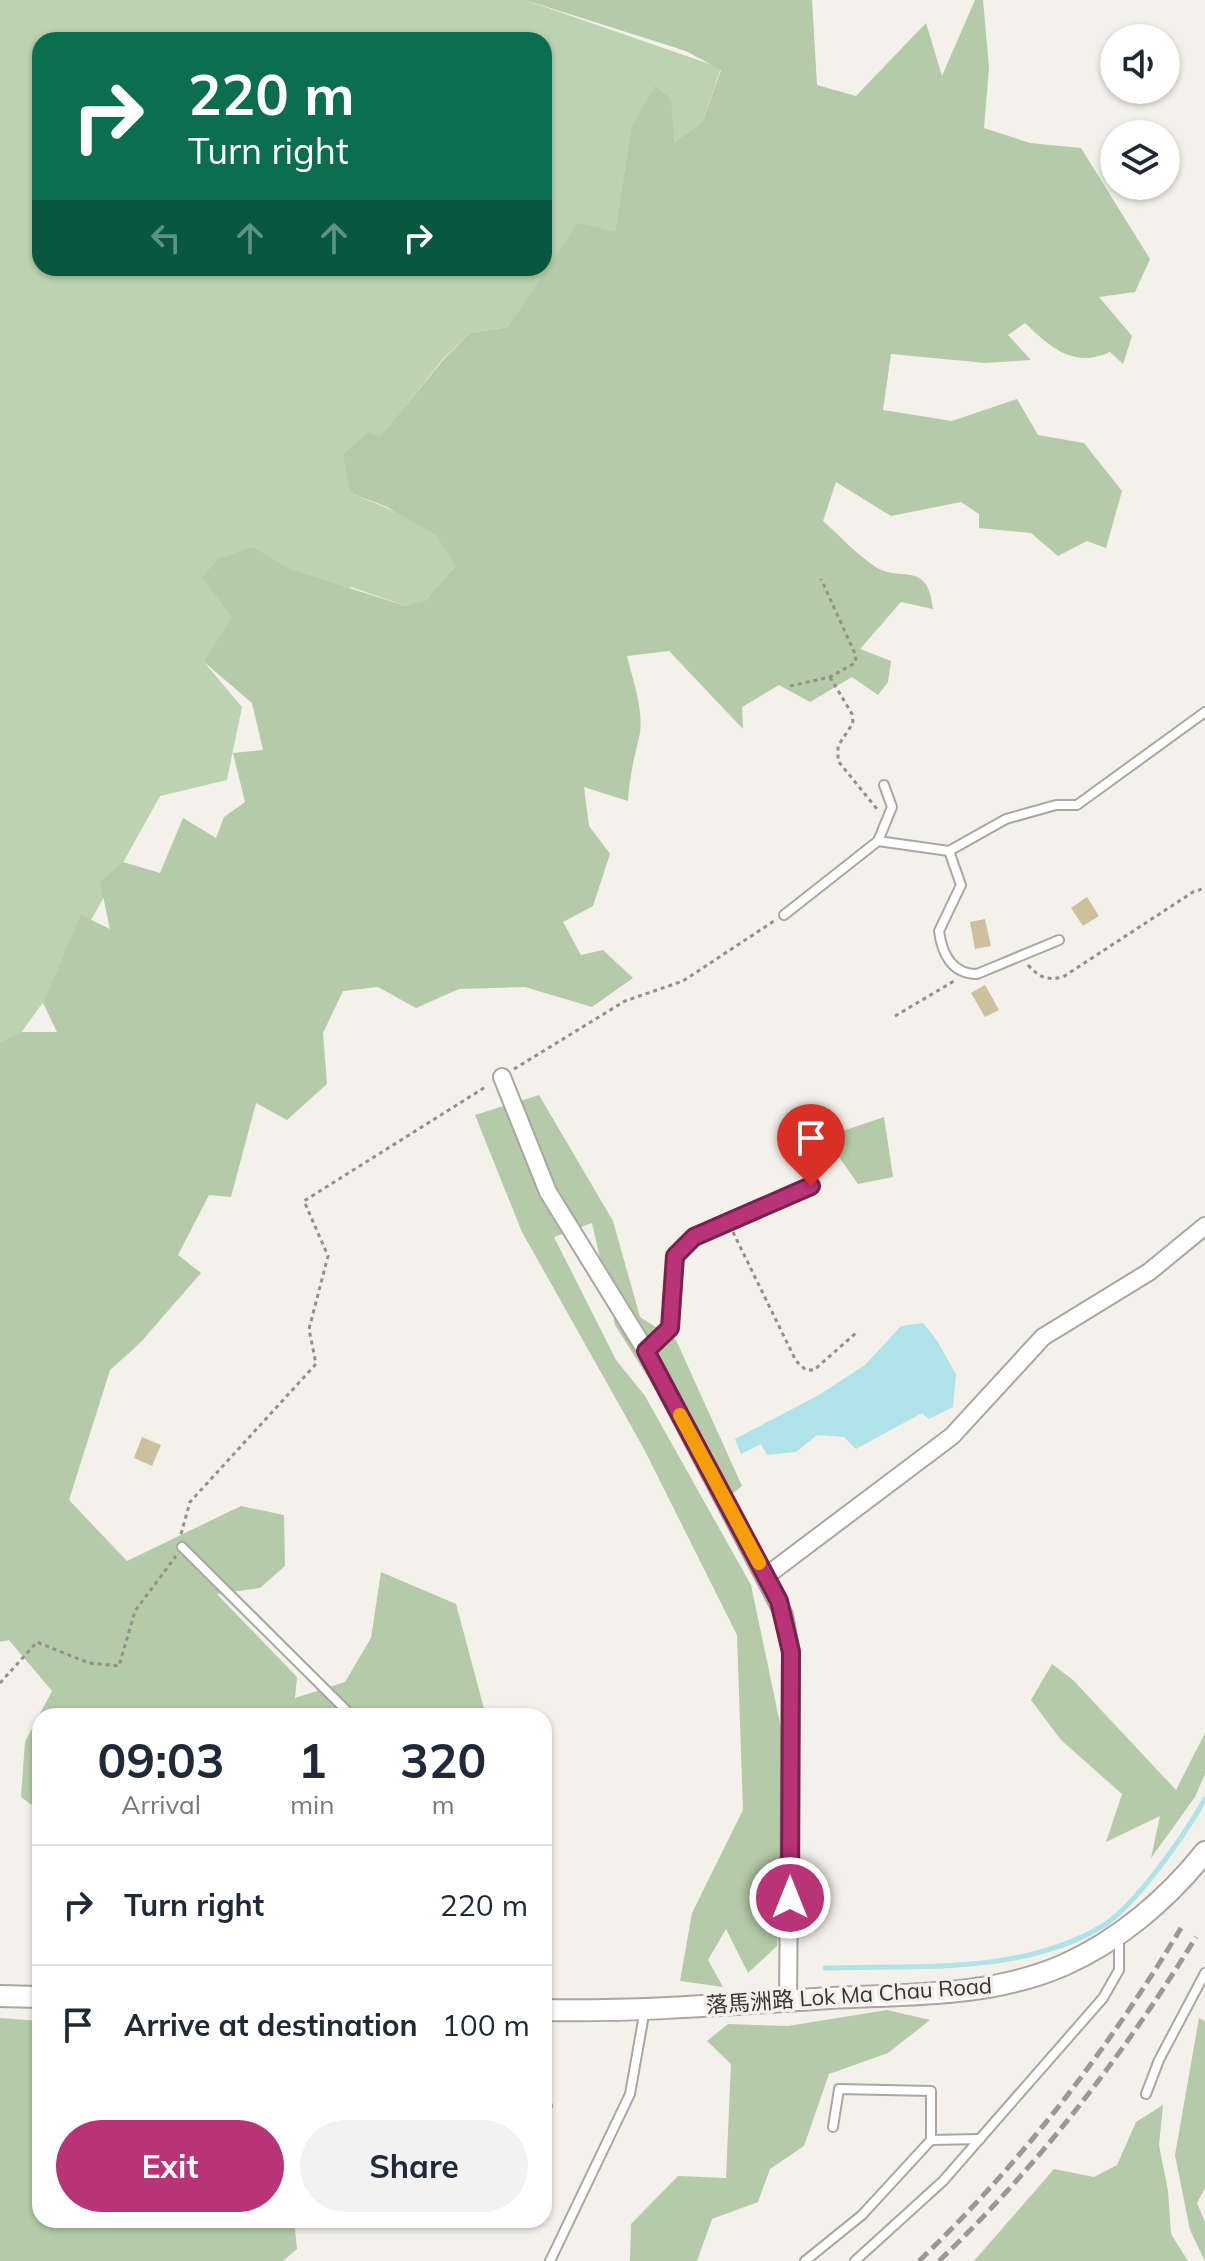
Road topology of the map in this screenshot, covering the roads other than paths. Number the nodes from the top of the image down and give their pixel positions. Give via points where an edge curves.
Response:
1 (1205, 712) edge
2 (884, 785) dead end
3 (878, 841) junction
4 (949, 851) junction
5 (784, 915) road end
6 (1059, 940) dead end
7 (502, 1077) road end
8 (811, 1186) dead end
9 (1205, 1226) edge
10 (646, 1351) junction
11 (182, 1547) road end
12 (766, 1576) junction
13 (344, 1708) edge
14 (1205, 1852) edge
15 (1119, 1934) junction
16 (1205, 1973) edge
17 (1201, 1991) edge
18 (0, 1996) edge
19 (32, 1997) edge
20 (788, 2001) junction
21 (645, 2008) junction
22 (552, 2010) edge
23 (1146, 2094) dead end
24 (833, 2127) dead end
25 (980, 2139) junction
26 (931, 2140) junction
27 (550, 2261) edge
28 (805, 2261) edge
29 (855, 2261) edge

1 - 4 lane via 1077,805 1056,805 1006,819
2 - 3 lane via 892,807
3 - 4 lane
3 - 5 lane
4 - 6 lane via 961,885 939,931 952,967 977,974
7 - 10 street via 548,1192
8 - 10 lane via 694,1237 675,1256 670,1328
9 - 12 street via 1149,1272 1043,1337 952,1436
10 - 12 street
11 - 13 lane
12 - 20 street via 784,1615 791,1652
14 - 15 street, 落馬洲路 Lok Ma Chau Road
15 - 20 street, 落馬洲路 Lok Ma Chau Road via 1062,1966 1005,1985
15 - 25 lane via 1119,1970 1103,1998
16 - 17 lane
17 - 23 lane via 1159,2060
18 - 19 street
20 - 21 street, 落馬洲路 Lok Ma Chau Road
21 - 22 street, 落馬洲路 Lok Ma Chau Road
21 - 27 lane via 630,2094
24 - 26 lane via 839,2089 931,2091
25 - 26 lane
25 - 29 lane via 943,2181
26 - 28 lane via 862,2215

